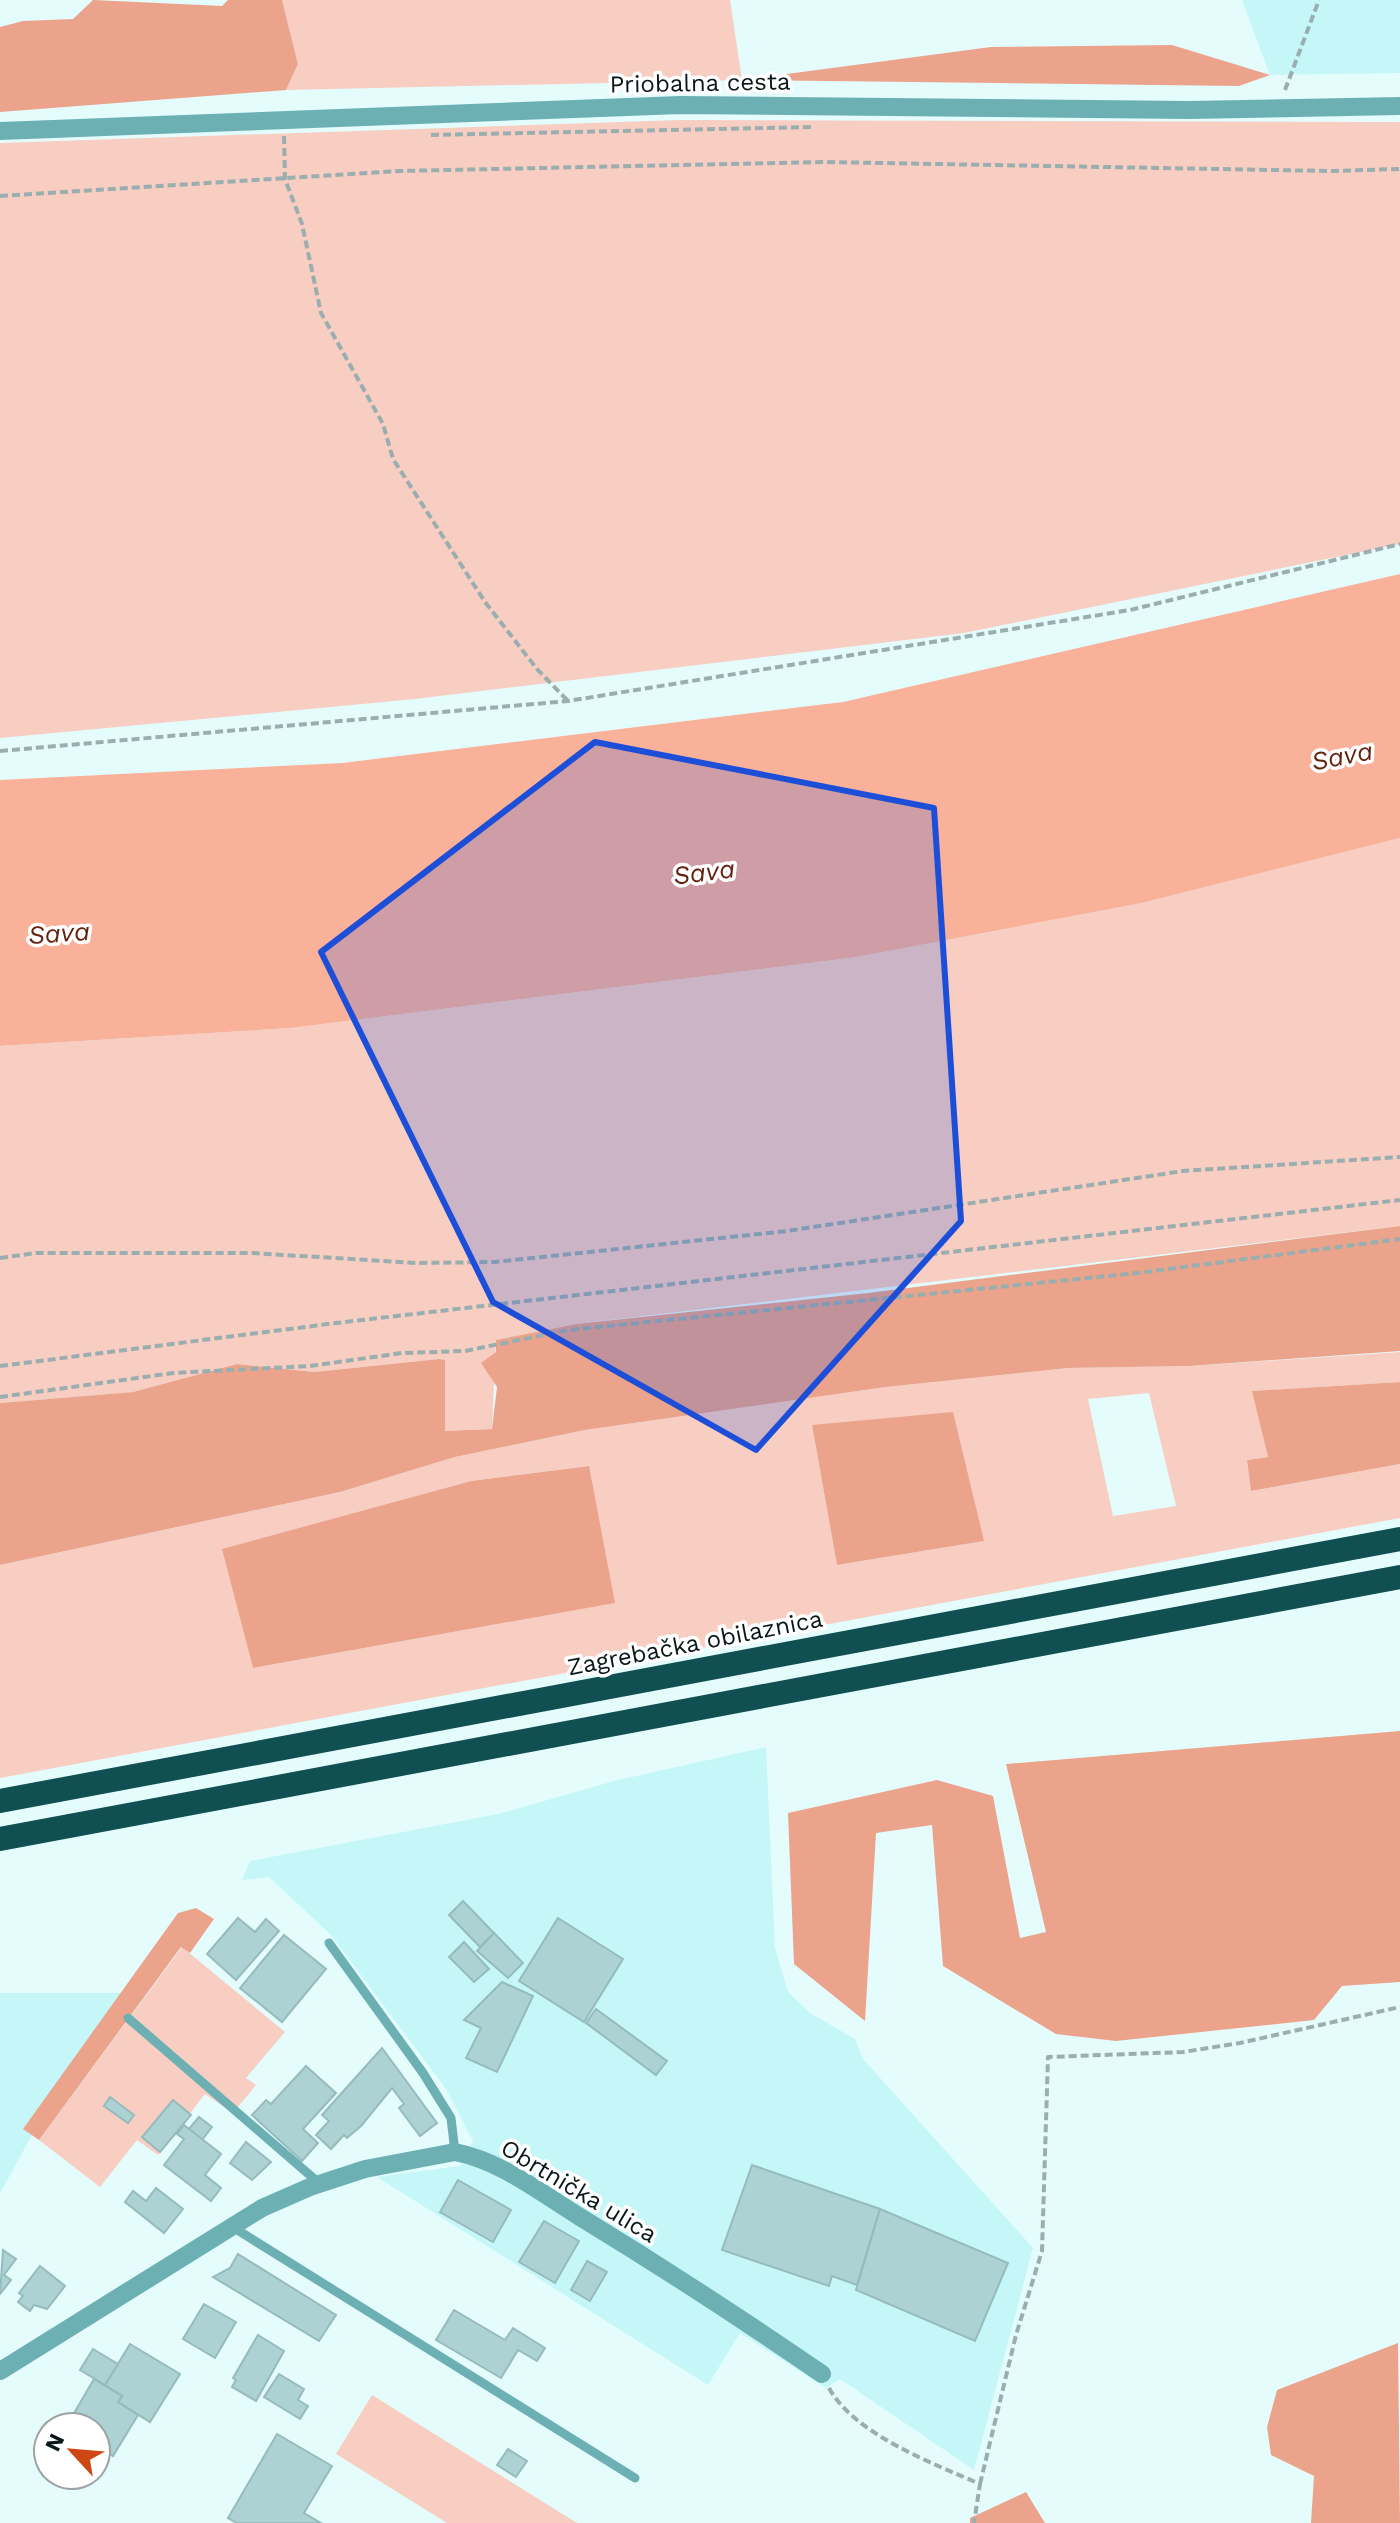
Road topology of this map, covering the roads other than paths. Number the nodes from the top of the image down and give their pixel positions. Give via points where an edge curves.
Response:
1 (1400, 106) edge
2 (0, 131) edge
3 (1400, 1539) edge
4 (1400, 1577) edge
5 (0, 1801) edge
6 (0, 1839) edge
7 (329, 1943) dead end
8 (128, 2018) dead end
9 (455, 2152) junction
10 (319, 2184) junction
11 (231, 2226) junction
12 (0, 2371) edge
13 (822, 2374) road end
14 (635, 2478) dead end

1 - 2 street, Priobalna cesta via 680,105
3 - 5 highway, Zagrebačka obilaznica
4 - 6 highway
7 - 9 lane via 451,2118
8 - 10 lane
9 - 10 street via 365,2169
9 - 13 street, Obrtnička ulica via 513,2176
10 - 11 street
11 - 12 street
11 - 14 lane

